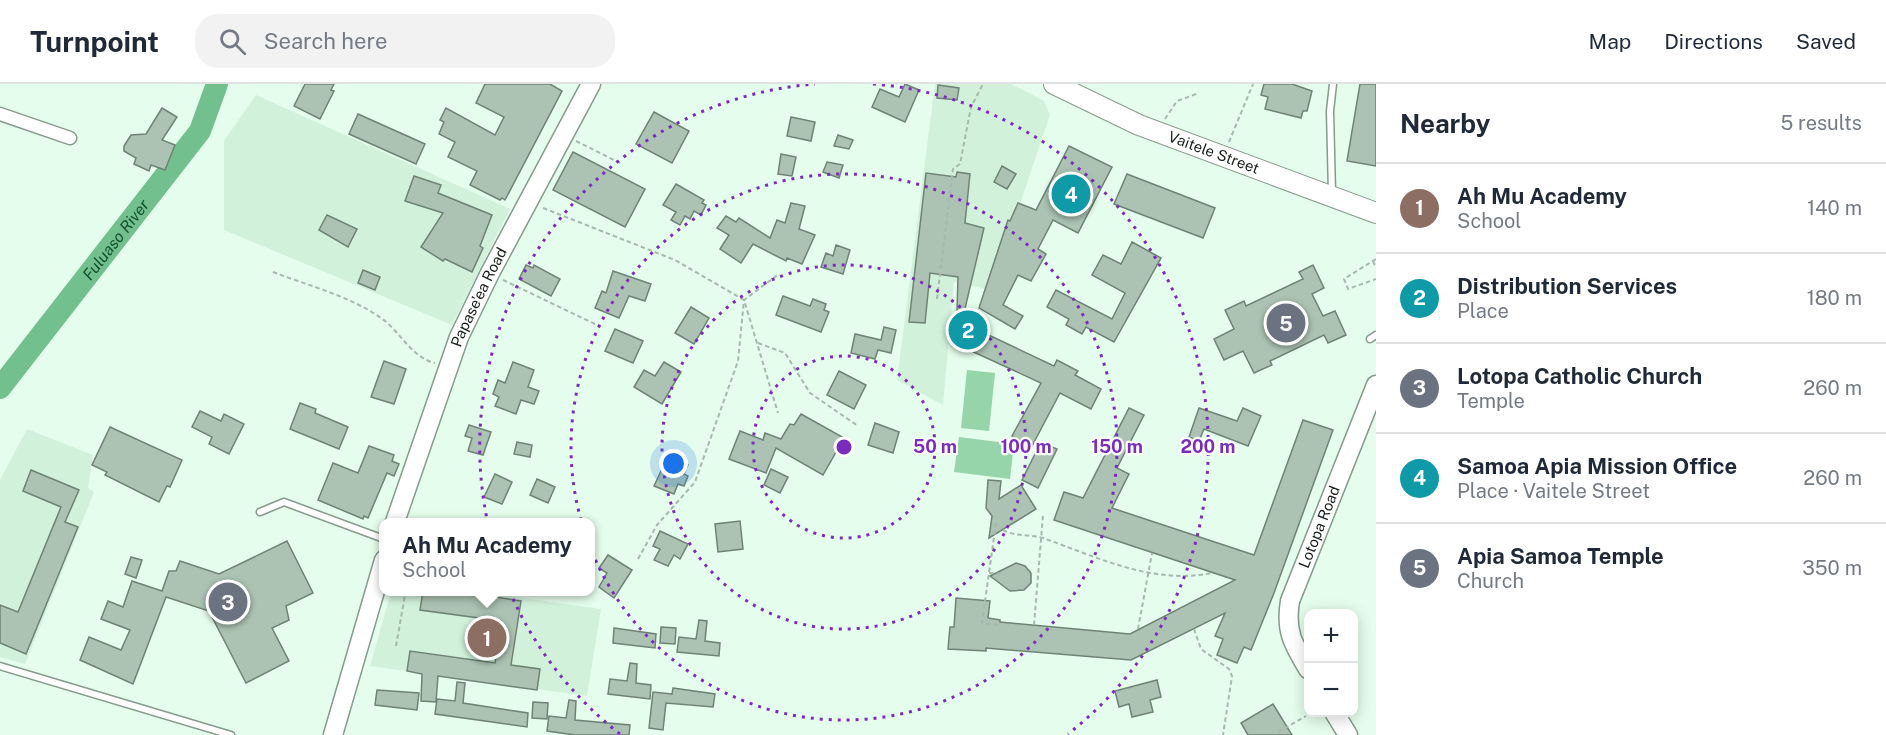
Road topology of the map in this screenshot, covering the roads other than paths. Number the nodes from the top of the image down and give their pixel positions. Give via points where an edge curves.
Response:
1 (591, 84) edge
2 (1054, 84) edge
3 (1333, 84) edge
4 (0, 114) edge
5 (70, 138) dead end
6 (1332, 196) junction
7 (1376, 213) edge
8 (1376, 385) edge
9 (260, 512) dead end
10 (396, 518) edge
11 (379, 537) edge
12 (379, 577) edge
13 (1305, 663) edge
14 (0, 666) edge
15 (1337, 717) edge
16 (231, 735) edge
17 (333, 735) edge
18 (1348, 735) edge

1 - 10 main road, Papase'ea Road via 459,337
2 - 6 main road, Vaitele Street via 1157,132
3 - 6 lane
4 - 5 street
6 - 7 main road, Vaitele Street
8 - 13 main road, Lotopa Road via 1290,601 1287,621
9 - 11 lane via 284,502
12 - 17 main road
14 - 16 lane
15 - 18 main road

